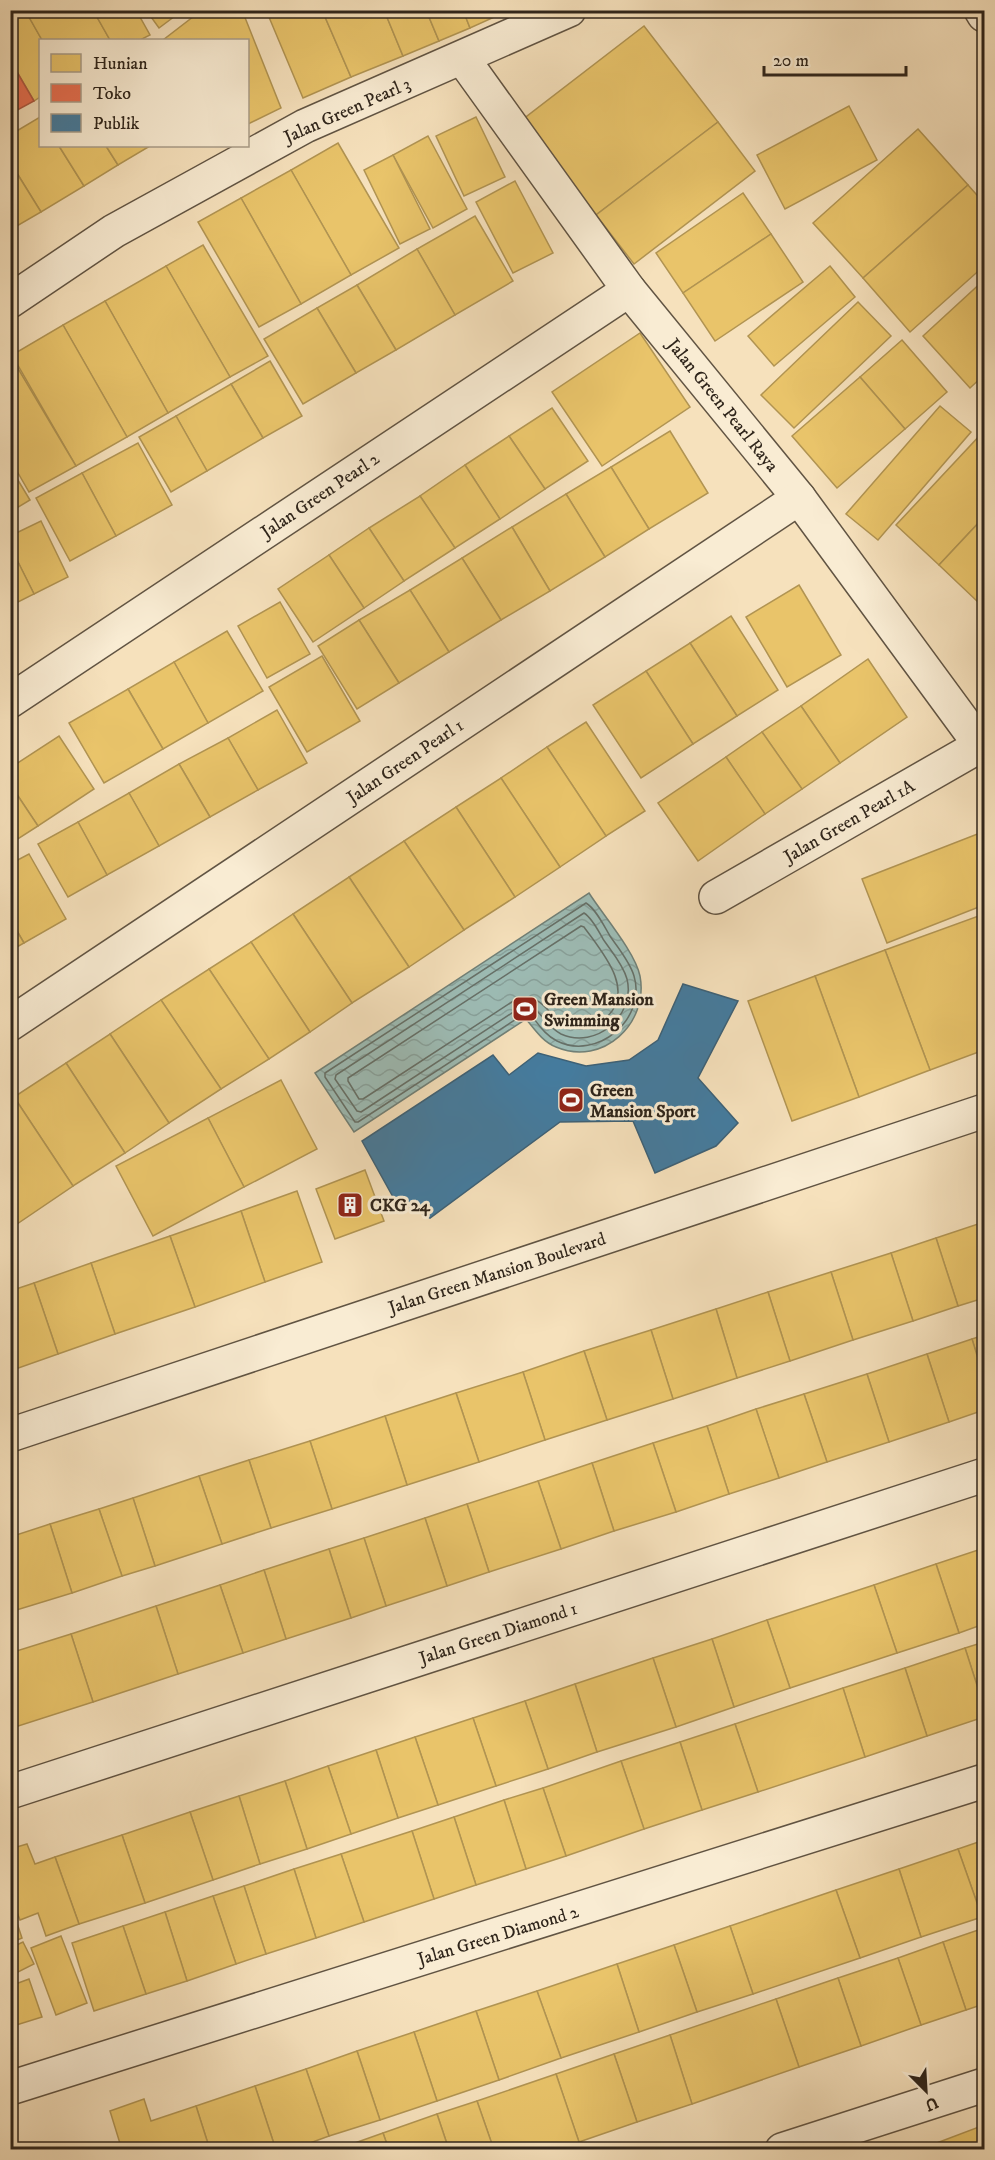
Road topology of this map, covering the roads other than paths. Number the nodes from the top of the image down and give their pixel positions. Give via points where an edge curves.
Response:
1 (569, 10) edge
2 (981, 10) edge
3 (984, 15) edge
4 (463, 59) junction
5 (629, 290) junction
6 (10, 301) edge
7 (798, 498) junction
8 (10, 701) edge
9 (983, 748) edge
10 (716, 897) dead end
11 (10, 1024) edge
12 (984, 1111) edge
13 (10, 1435) edge
14 (984, 1475) edge
15 (984, 1781) edge
16 (10, 1792) edge
17 (984, 2085) edge
18 (10, 2088) edge
19 (782, 2150) edge

1 - 4 street, Jalan Green Pearl 3
2 - 3 street
4 - 5 street, Jalan Green Pearl Raya
4 - 6 street, Jalan Green Pearl 3 via 305,126 114,231
5 - 7 street, Jalan Green Pearl Raya
5 - 8 street, Jalan Green Pearl 2
7 - 9 street, Jalan Green Pearl Raya
7 - 11 street, Jalan Green Pearl 1
9 - 10 street, Jalan Green Pearl 1A
12 - 13 street, Jalan Green Mansion Boulevard
14 - 16 street, Jalan Green Diamond 1
15 - 18 street, Jalan Green Diamond 2
17 - 19 street

